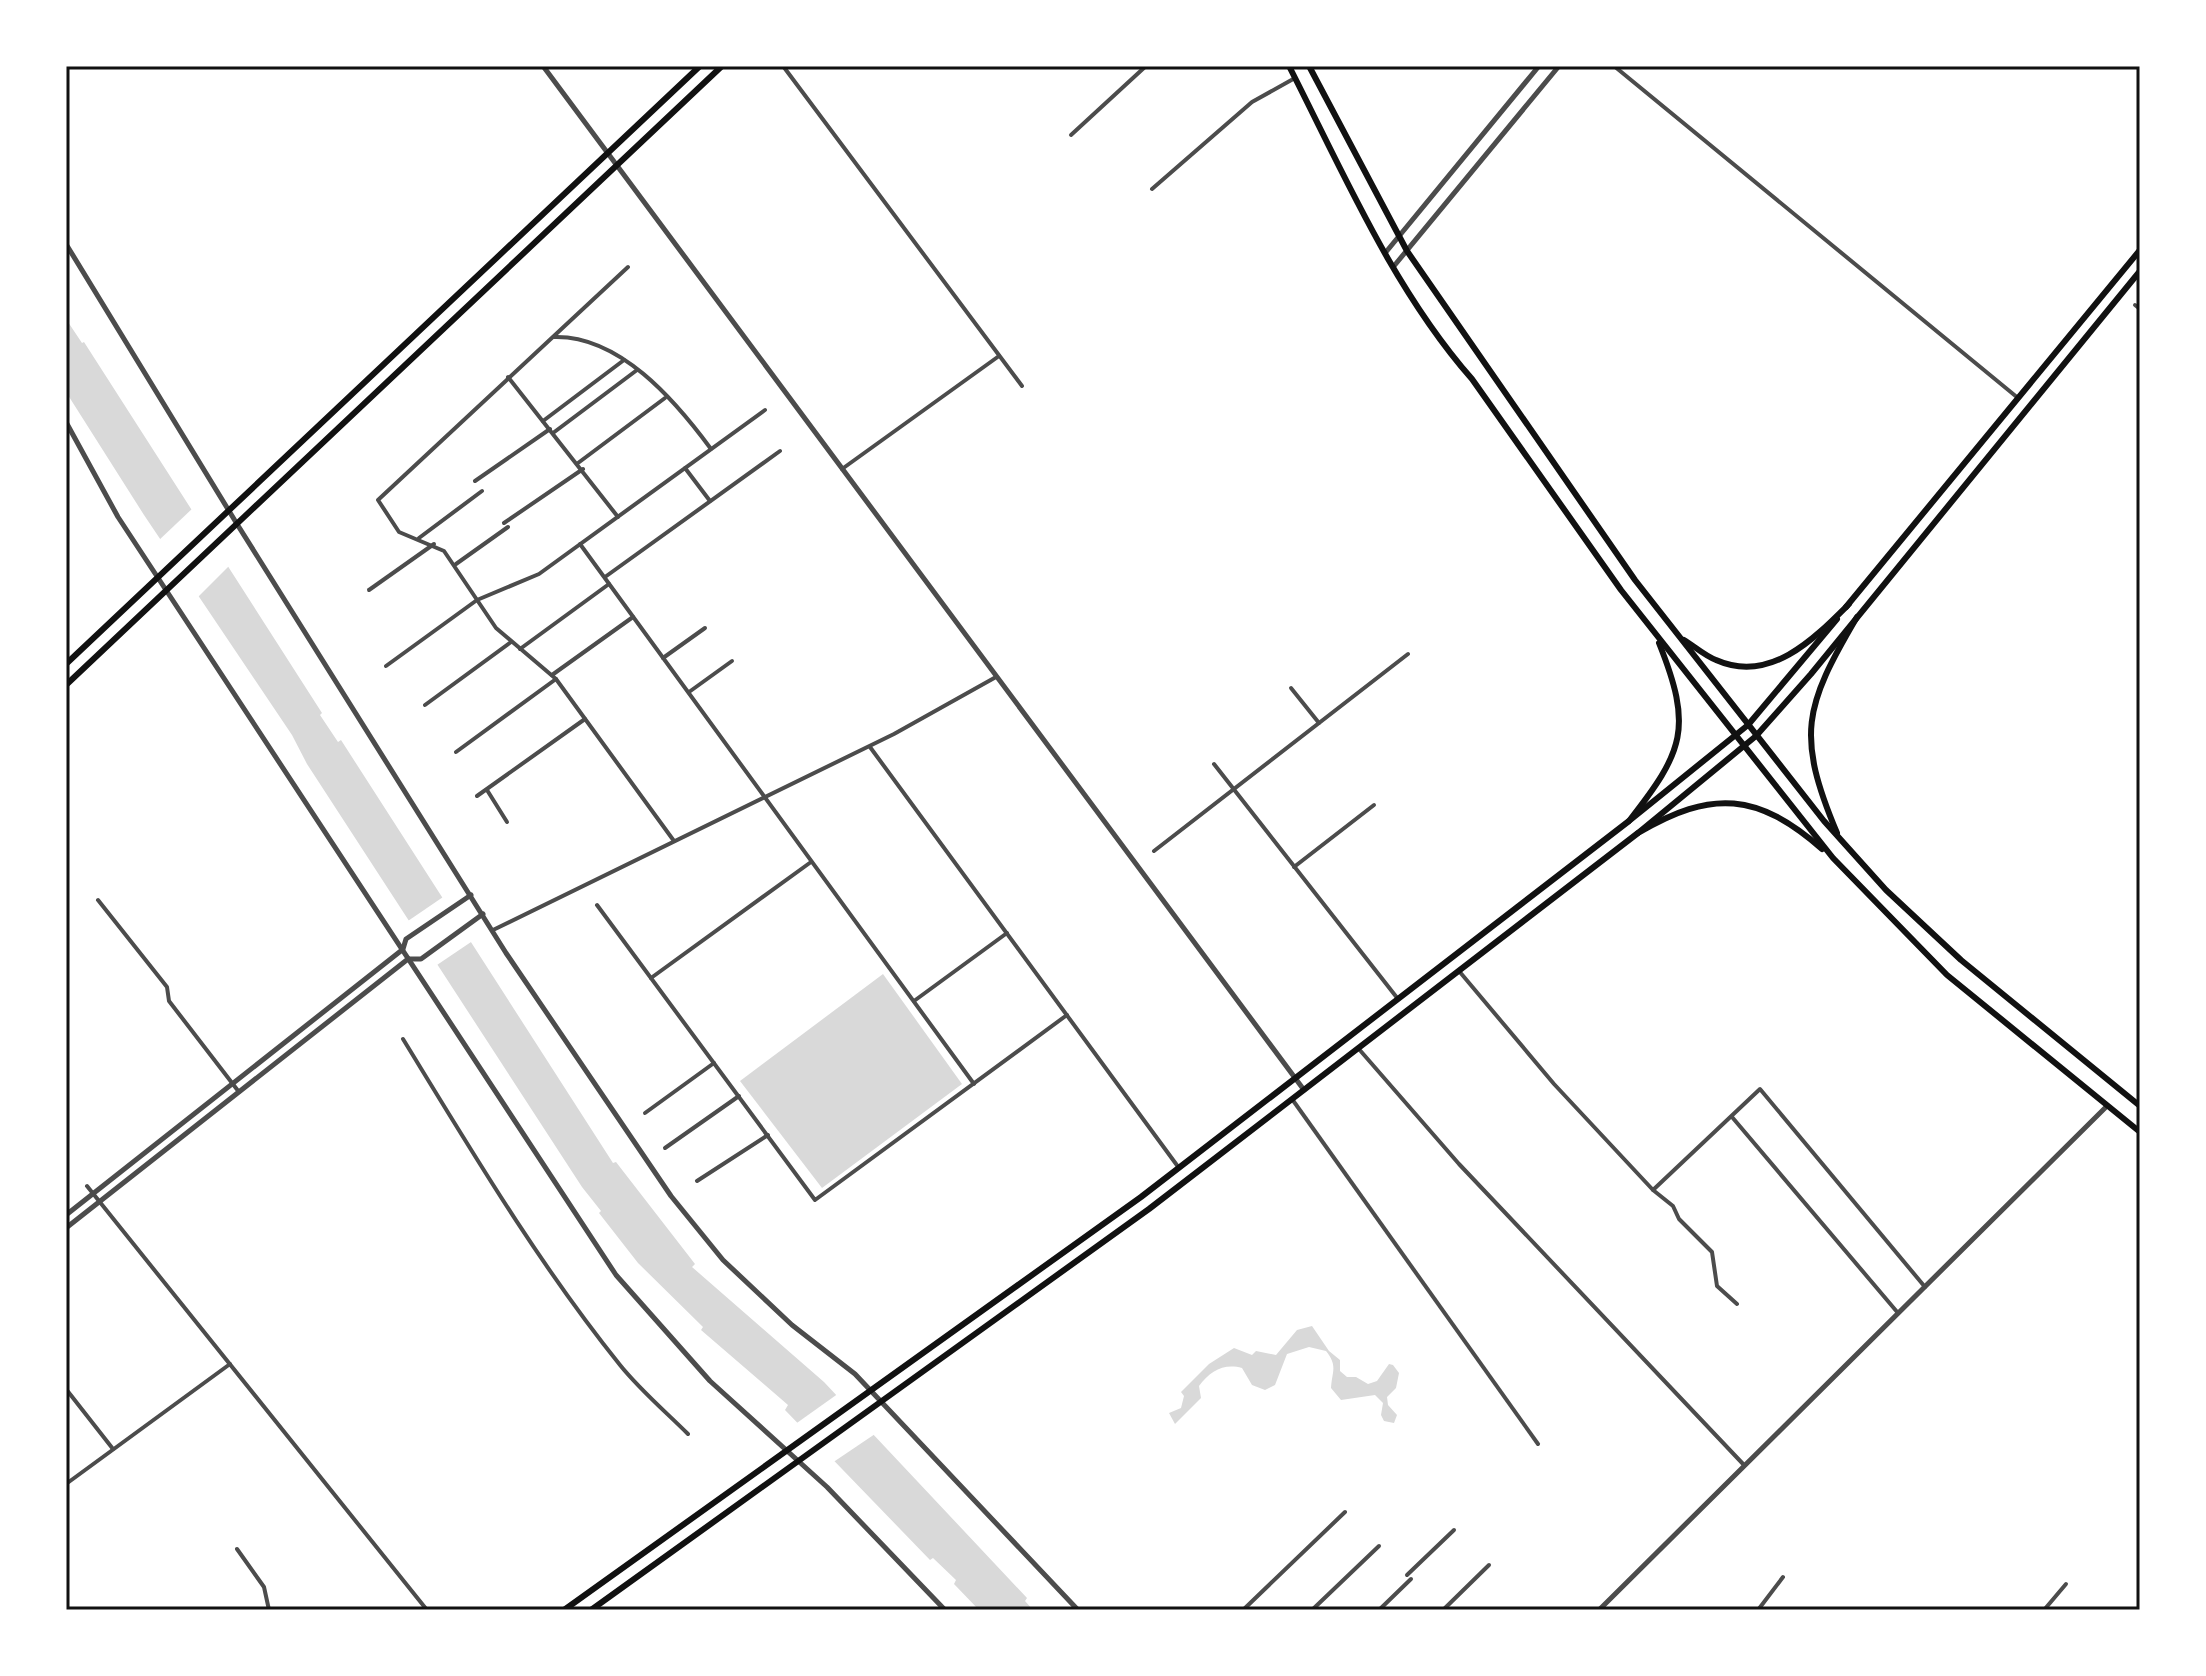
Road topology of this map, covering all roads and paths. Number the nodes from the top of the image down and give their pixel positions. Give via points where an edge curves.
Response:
1 (543, 66) edge
2 (700, 66) edge
3 (722, 66) edge
4 (783, 66) edge
5 (1146, 66) edge
6 (1289, 66) edge
7 (1309, 66) edge
8 (1539, 66) edge
9 (1559, 66) edge
10 (1614, 66) edge
11 (1295, 78) junction
12 (1071, 135) dead end
13 (607, 153) junction
14 (617, 167) junction
15 (1152, 189) dead end
16 (1399, 236) junction
17 (66, 244) edge
18 (2140, 250) edge
19 (1407, 251) junction
20 (1386, 252) junction
21 (1394, 266) junction
22 (628, 267) dead end
23 (2140, 271) edge
24 (554, 337) junction
25 (999, 356) junction
26 (624, 360) junction
27 (637, 370) junction
28 (508, 377) junction
29 (1022, 386) dead end
30 (666, 397) junction
31 (2018, 398) junction
32 (765, 410) dead end
33 (543, 421) junction
34 (66, 422) edge
35 (551, 431) junction
36 (711, 449) junction
37 (780, 451) dead end
38 (578, 463) junction
39 (685, 468) junction
40 (583, 469) junction
41 (840, 470) junction
42 (475, 481) dead end
43 (482, 491) dead end
44 (710, 501) junction
45 (228, 510) junction
46 (618, 517) junction
47 (237, 524) junction
48 (419, 538) junction
49 (434, 544) junction
50 (580, 544) junction
51 (456, 564) junction
52 (162, 573) junction
53 (605, 577) junction
54 (609, 584) junction
55 (171, 586) junction
56 (369, 590) dead end
57 (477, 600) junction
58 (1849, 604) junction
59 (633, 617) junction
60 (1857, 617) junction
61 (705, 628) dead end
62 (1657, 636) junction
63 (1681, 638) junction
64 (511, 642) junction
65 (520, 649) junction
66 (1408, 654) dead end
67 (663, 658) junction
68 (732, 661) dead end
69 (66, 664) edge
70 (386, 666) dead end
71 (554, 677) junction
72 (996, 677) junction
73 (66, 685) edge
74 (1291, 688) dead end
75 (688, 693) junction
76 (425, 705) dead end
77 (585, 719) junction
78 (1319, 723) junction
79 (1748, 725) junction
80 (1734, 736) junction
81 (1756, 736) junction
82 (870, 746) junction
83 (1742, 747) junction
84 (456, 752) dead end
85 (1214, 764) dead end
86 (1234, 788) junction
87 (487, 790) junction
88 (477, 796) dead end
89 (764, 798) junction
90 (1374, 805) dead end
91 (1629, 821) junction
92 (507, 822) dead end
93 (1638, 833) junction
94 (1840, 840) junction
95 (674, 841) junction
96 (1154, 851) dead end
97 (1833, 858) junction
98 (811, 862) junction
99 (1294, 867) junction
100 (471, 895) junction
101 (98, 900) dead end
102 (597, 905) dead end
103 (481, 916) junction
104 (493, 930) junction
105 (1007, 933) junction
106 (402, 950) junction
107 (408, 959) junction
108 (1458, 971) junction
109 (651, 978) junction
110 (1398, 999) junction
111 (914, 1001) junction
112 (1067, 1015) junction
113 (403, 1039) dead end
114 (1358, 1048) junction
115 (714, 1063) junction
116 (1296, 1078) junction
117 (234, 1084) junction
118 (974, 1084) junction
119 (1304, 1090) junction
120 (239, 1092) junction
121 (739, 1096) junction
122 (1292, 1099) junction
123 (2107, 1106) junction
124 (2140, 1106) edge
125 (645, 1113) dead end
126 (1732, 1117) junction
127 (2139, 1130) edge
128 (768, 1135) junction
129 (665, 1148) dead end
130 (1179, 1168) junction
131 (697, 1181) dead end
132 (87, 1186) dead end
133 (1653, 1190) junction
134 (94, 1195) junction
135 (100, 1203) junction
136 (66, 1215) edge
137 (66, 1228) edge
138 (1925, 1287) junction
139 (1737, 1304) dead end
140 (1898, 1313) junction
141 (230, 1364) junction
142 (66, 1389) edge
143 (872, 1391) junction
144 (881, 1402) junction
145 (688, 1434) dead end
146 (1538, 1444) dead end
147 (113, 1449) junction
148 (786, 1452) junction
149 (797, 1462) junction
150 (1744, 1465) junction
151 (66, 1484) edge
152 (1345, 1512) dead end
153 (1454, 1530) dead end
154 (1379, 1546) dead end
155 (237, 1549) dead end
156 (1489, 1565) dead end
157 (1783, 1577) dead end
158 (2066, 1584) dead end
159 (269, 1610) edge
160 (427, 1610) edge
161 (564, 1610) edge
162 (591, 1610) edge
163 (945, 1610) edge
164 (1078, 1610) edge
165 (1243, 1610) edge
166 (1312, 1610) edge
167 (1379, 1610) edge
168 (1443, 1610) edge
169 (1599, 1610) edge
170 (1758, 1610) edge
171 (2044, 1610) edge

1 - 13 street
2 - 13 main road
3 - 14 main road
4 - 25 street
5 - 12 street
6 - 11 main road
7 - 16 main road
8 - 16 street
9 - 19 street
10 - 31 street
11 - 15 street via 1252,102
11 - 20 main road
13 - 14 street
13 - 45 main road
14 - 41 street
14 - 47 main road
16 - 19 main road
16 - 20 street
17 - 45 street
18 - 31 main road
19 - 21 street
19 - 63 main road via 1635,580
20 - 21 main road
21 - 62 main road via 1449,353
22 - 24 street
23 - 60 main road
24 - 26 street via 579,337
24 - 28 street
25 - 29 street
25 - 41 street
26 - 27 street
26 - 33 street
27 - 30 street
27 - 35 street
28 - 33 street
28 - 48 street via 378,500 399,532
30 - 36 street
30 - 38 street
31 - 58 main road
32 - 36 street
33 - 35 street
34 - 52 street via 118,517
35 - 38 street
35 - 42 street
36 - 39 street
37 - 44 street
38 - 40 street
39 - 44 street
39 - 46 street
40 - 46 street
40 - 51 street
41 - 72 street
43 - 48 street
44 - 53 street
45 - 47 street
45 - 52 main road
46 - 50 street
47 - 55 main road
47 - 100 street
48 - 49 street
49 - 51 street
49 - 56 street
50 - 53 street
50 - 57 street via 539,574
51 - 57 street
52 - 55 street
52 - 69 main road
53 - 54 street
54 - 59 street
54 - 65 street
55 - 73 main road
55 - 106 street
57 - 64 street
57 - 70 street
58 - 63 main road via 1801,648 1763,666 1715,660
58 - 79 main road
59 - 67 street
59 - 71 street
60 - 81 main road
60 - 94 main road via 1828,668 1809,719 1810,760
61 - 67 street
62 - 80 main road
62 - 91 main road via 1678,693 1679,731 1665,772
63 - 79 main road
64 - 65 street
64 - 76 street
65 - 71 street
66 - 78 street
67 - 75 street
68 - 75 street
71 - 77 street
71 - 84 street
72 - 82 street
72 - 116 street
74 - 78 street
75 - 89 street
77 - 87 street
77 - 95 street
78 - 86 street
79 - 80 main road
79 - 81 main road
80 - 83 main road
80 - 91 main road
81 - 83 main road
81 - 94 main road
82 - 89 street
82 - 105 street
83 - 93 main road
83 - 97 main road
85 - 86 street
86 - 96 street
86 - 99 street
87 - 88 street
87 - 92 street
89 - 95 street
89 - 98 street
90 - 99 street
91 - 110 main road
93 - 97 main road via 1696,806 1737,804 1791,822
93 - 108 main road
94 - 124 main road via 1961,960
95 - 104 street
97 - 123 main road via 1947,975
98 - 109 street
98 - 111 street
99 - 110 street
100 - 103 street
100 - 106 street via 406,939
101 - 117 street
102 - 109 street
103 - 104 street
103 - 107 street via 421,959
104 - 143 street via 700,1233 756,1292
105 - 111 street
105 - 112 street
106 - 107 street
106 - 117 street
107 - 120 street
107 - 148 street via 616,1275 710,1381
108 - 114 main road
108 - 133 street
109 - 115 street
110 - 116 main road
111 - 118 street
112 - 118 street
112 - 130 street
113 - 145 street via 552,1274 622,1367
114 - 119 main road
114 - 150 street via 1459,1164
115 - 121 street
115 - 125 street
116 - 119 street
116 - 130 main road
117 - 120 street
117 - 134 street
118 - 128 street via 815,1200
119 - 122 main road
120 - 135 street
121 - 128 street
121 - 129 street
122 - 144 main road
122 - 146 street
123 - 127 main road
123 - 138 street
126 - 133 street
126 - 138 street via 1760,1089
126 - 140 street
128 - 131 street
130 - 143 main road
132 - 134 street
133 - 139 street via 1712,1252 1717,1286
134 - 135 street
134 - 136 street
135 - 137 street
135 - 141 street
138 - 140 street
140 - 150 street
141 - 147 street
141 - 160 street
142 - 147 street
143 - 144 street
143 - 148 main road
144 - 149 main road
144 - 164 street
147 - 151 street
148 - 149 street
148 - 161 main road
149 - 162 main road
149 - 163 street
150 - 169 street
152 - 165 street
153 - 167 street
154 - 166 street
155 - 159 street via 264,1587
156 - 168 street
157 - 170 street
158 - 171 street

